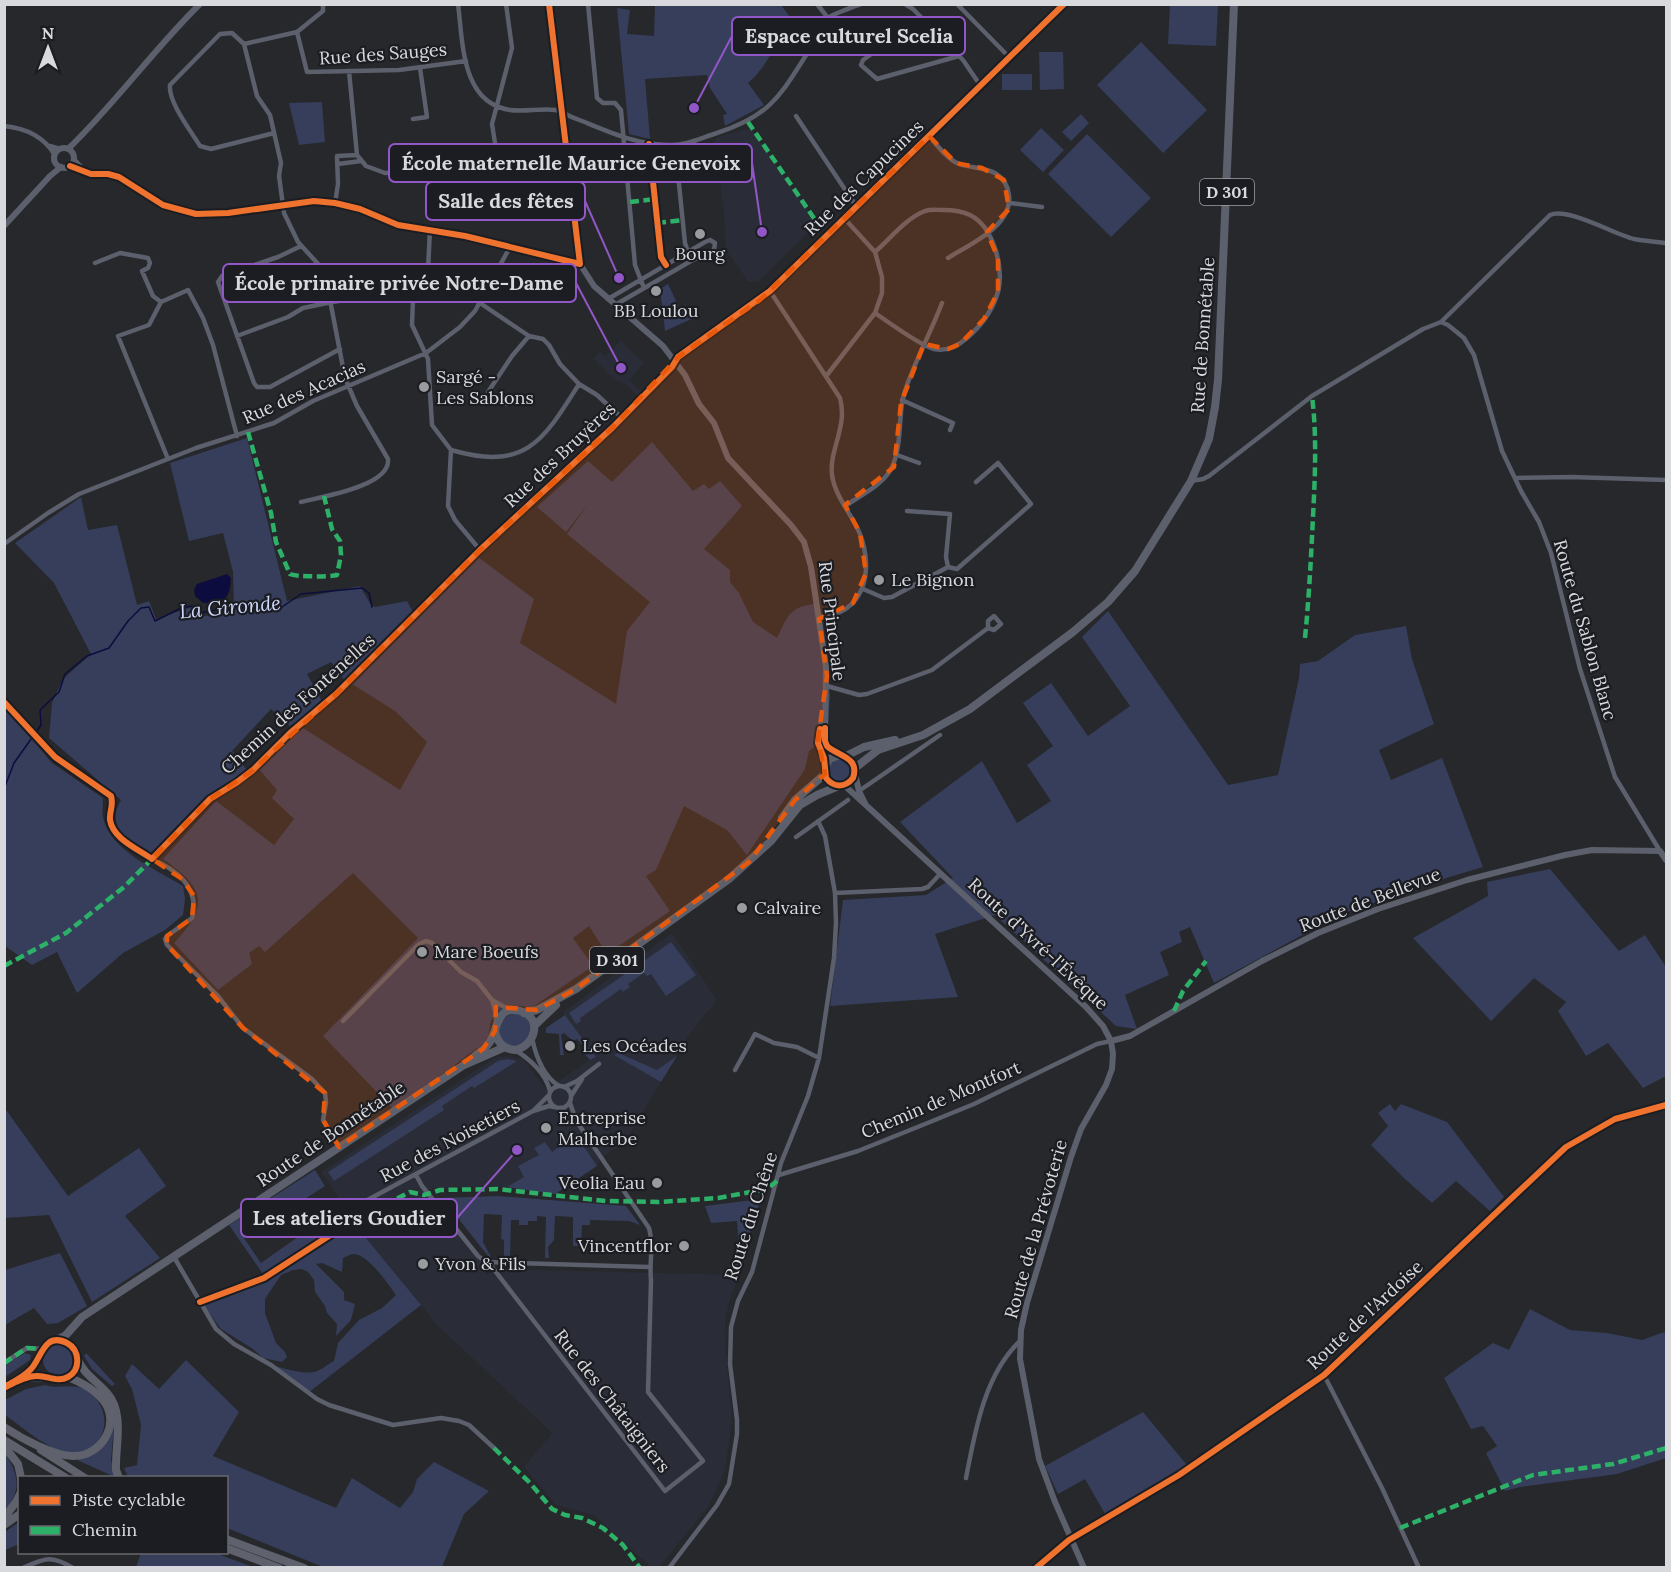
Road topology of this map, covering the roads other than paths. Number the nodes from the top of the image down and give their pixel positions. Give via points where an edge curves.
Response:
1 (200, 4) edge
2 (323, 4) edge
3 (458, 4) edge
4 (506, 4) edge
5 (549, 4) edge
6 (588, 4) edge
7 (817, 4) edge
8 (861, 4) edge
9 (957, 4) edge
10 (1064, 4) edge
11 (1234, 4) edge
12 (905, 5) edge
13 (828, 18) junction
14 (297, 32) junction
15 (244, 44) junction
16 (877, 50) dead end
17 (959, 56) junction
18 (1009, 57) junction
19 (466, 61) junction
20 (420, 68) junction
21 (349, 71) junction
22 (980, 85) junction
23 (497, 106) junction
24 (561, 112) junction
25 (796, 116) dead end
26 (413, 119) dead end
27 (4, 126) edge
28 (274, 133) junction
29 (928, 136) junction
30 (623, 138) junction
31 (48, 144) junction
32 (675, 145) junction
33 (68, 153) junction
34 (357, 155) junction
35 (55, 159) junction
36 (361, 161) junction
37 (338, 164) junction
38 (70, 166) junction
39 (61, 167) junction
40 (86, 172) junction
41 (50, 176) junction
42 (335, 203) junction
43 (1010, 203) junction
44 (283, 206) junction
45 (856, 206) junction
46 (1042, 207) dead end
47 (844, 218) junction
48 (4, 226) edge
49 (430, 230) junction
50 (987, 232) junction
51 (1666, 243) edge
52 (301, 246) junction
53 (510, 247) junction
54 (688, 252) junction
55 (875, 252) junction
56 (948, 258) dead end
57 (691, 261) junction
58 (95, 263) dead end
59 (580, 264) junction
60 (640, 280) junction
61 (644, 288) junction
62 (770, 291) junction
63 (412, 299) junction
64 (608, 299) junction
65 (161, 302) junction
66 (332, 302) junction
67 (480, 303) junction
68 (942, 303) dead end
69 (615, 305) junction
70 (875, 314) junction
71 (1441, 322) junction
72 (237, 336) junction
73 (529, 336) junction
74 (924, 344) junction
75 (340, 350) junction
76 (426, 353) junction
77 (675, 362) junction
78 (827, 375) junction
79 (579, 384) junction
80 (348, 386) junction
81 (902, 400) junction
82 (506, 404) dead end
83 (622, 418) junction
84 (950, 430) dead end
85 (237, 436) junction
86 (451, 450) junction
87 (897, 455) junction
88 (168, 459) junction
89 (919, 463) dead end
90 (1515, 478) junction
91 (1666, 480) edge
92 (1191, 481) junction
93 (976, 482) dead end
94 (302, 502) dead end
95 (844, 506) junction
96 (907, 511) dead end
97 (4, 544) edge
98 (480, 550) junction
99 (948, 567) junction
100 (462, 568) joint
101 (863, 590) junction
102 (819, 617) junction
103 (988, 628) dead end
104 (827, 686) junction
105 (826, 706) junction
106 (934, 728) junction
107 (940, 735) dead end
108 (843, 756) junction
109 (825, 770) junction
110 (855, 771) junction
111 (841, 786) junction
112 (859, 791) junction
113 (848, 800) dead end
114 (867, 806) junction
115 (818, 821) junction
116 (796, 837) dead end
117 (1664, 856) edge
118 (749, 862) junction
119 (940, 874) junction
120 (835, 893) junction
121 (563, 998) junction
122 (492, 1000) junction
123 (513, 1010) junction
124 (524, 1013) junction
125 (343, 1021) dead end
126 (534, 1026) junction
127 (495, 1027) junction
128 (532, 1038) junction
129 (1111, 1041) junction
130 (505, 1047) junction
131 (515, 1050) junction
132 (819, 1058) junction
133 (599, 1064) dead end
134 (464, 1065) junction
135 (735, 1070) dead end
136 (584, 1075) junction
137 (562, 1086) junction
138 (549, 1094) junction
139 (570, 1099) junction
140 (1666, 1106) edge
141 (554, 1107) junction
142 (561, 1108) junction
143 (533, 1111) junction
144 (578, 1122) junction
145 (339, 1147) junction
146 (416, 1175) junction
147 (779, 1175) junction
148 (347, 1211) dead end
149 (174, 1257) junction
150 (487, 1263) junction
151 (650, 1268) junction
152 (88, 1314) junction
153 (58, 1341) junction
154 (1020, 1341) junction
155 (74, 1348) junction
156 (40, 1353) junction
157 (77, 1358) junction
158 (4, 1363) edge
159 (1324, 1375) junction
160 (48, 1377) junction
161 (68, 1377) junction
162 (5, 1387) edge
163 (4, 1427) edge
164 (19, 1437) junction
165 (4, 1440) edge
166 (4, 1446) edge
167 (495, 1448) dead end
168 (21, 1476) edge
169 (63, 1476) edge
170 (83, 1476) edge
171 (118, 1476) edge
172 (966, 1478) dead end
173 (18, 1498) edge
174 (18, 1515) edge
175 (4, 1518) edge
176 (4, 1525) edge
177 (1071, 1539) junction
178 (228, 1540) edge
179 (228, 1549) edge
180 (23, 1568) edge
181 (73, 1568) edge
182 (279, 1568) edge
183 (304, 1568) edge
184 (669, 1568) edge
185 (1036, 1568) edge
186 (1084, 1568) edge
187 (1419, 1568) edge

1 - 33 street
2 - 14 street via 323,10
3 - 19 street
4 - 23 street via 512,48
5 - 24 street
6 - 30 street via 597,98 620,107
7 - 13 street
8 - 13 street
9 - 18 street
10 - 18 street, Rue des Capucines
11 - 92 main road, Rue de Bonnétable / D 301 via 1218,380 1209,439
12 - 17 street
13 - 32 street via 778,99 758,116
14 - 15 street
14 - 21 street, Rue des Sauges via 307,72
15 - 28 street via 257,96 270,115
15 - 28 street via 232,33 220,34 171,82 170,93 204,148
16 - 17 street via 861,65 877,79
17 - 22 street
18 - 22 street, Rue des Capucines
19 - 20 street, Rue des Sauges
19 - 23 street via 475,89
20 - 21 street, Rue des Sauges
20 - 26 street via 427,117
21 - 34 street
22 - 29 street, Rue des Capucines
23 - 24 street
23 - 36 street via 492,124 498,162 494,182 431,170 385,173
24 - 30 street
24 - 59 street
25 - 45 street
27 - 31 street via 17,128
28 - 44 street via 281,163
29 - 43 street via 956,163 995,173 1004,180
29 - 45 street, Rue des Capucines
30 - 32 street
30 - 60 street via 635,265
31 - 33 street
31 - 35 street
32 - 54 street
33 - 35 street
33 - 38 street
33 - 40 street
34 - 36 street
34 - 37 street via 337,156
35 - 39 street
35 - 41 street
36 - 37 street
37 - 42 street
38 - 39 street
38 - 40 street
39 - 41 street
40 - 44 street via 119,177 163,205 196,214
41 - 48 street
42 - 44 street via 314,201
42 - 49 street via 398,225
43 - 46 street
43 - 50 street via 1003,220
44 - 52 street
45 - 47 street, Rue des Capucines
47 - 55 street
47 - 62 street, Rue des Capucines
49 - 53 street
49 - 63 street via 428,270
50 - 55 street via 970,215 933,210 916,216
50 - 56 street
50 - 74 street via 998,258 1000,278 992,306 960,344 934,349
51 - 71 street via 1634,239 1556,212
52 - 66 street via 323,272
52 - 72 street via 220,278 219,287
53 - 59 street
53 - 67 street, Rue des Acacias
54 - 57 street
54 - 57 street via 710,240 715,243 714,250
54 - 60 street
55 - 70 street via 882,293
57 - 61 street
58 - 65 street via 120,253 148,258 148,268 142,271 153,296
59 - 64 street, Rue Principale
60 - 61 street
60 - 64 street
61 - 69 street
62 - 77 street, Rue des Capucines
62 - 78 street
63 - 66 street via 365,297
63 - 76 street via 412,325
64 - 69 street, Rue Principale
65 - 85 street via 188,290 213,345
65 - 88 street via 149,325 118,336
66 - 72 street via 303,308
66 - 75 street
67 - 73 street
67 - 76 street, Rue des Acacias via 460,327
68 - 74 street
69 - 77 street, Rue Principale via 658,340
70 - 74 street
70 - 78 street
71 - 90 street, Route du Sablon Blanc via 1456,331 1474,355
71 - 92 street via 1312,396 1209,476
72 - 75 street via 254,383 262,388
73 - 79 street via 543,339
73 - 82 street via 488,393
74 - 81 street
75 - 80 street
76 - 80 street, Rue des Acacias
76 - 86 street via 432,425
77 - 83 street, Rue des Bruyères
77 - 102 street, Rue Principale via 714,423 728,458 804,542
78 - 95 street via 842,406 832,475
79 - 83 street
79 - 86 street via 547,432 528,448 497,458
80 - 85 street, Rue des Acacias via 274,423
80 - 94 street via 389,465 363,486
81 - 84 street via 953,423
81 - 87 street
83 - 98 street, Rue des Bruyères
85 - 88 street, Rue des Acacias
86 - 98 street via 448,506 454,520
87 - 89 street
87 - 95 street via 885,478
88 - 97 street, Rue des Acacias via 79,494
90 - 91 street
90 - 117 street, Route du Sablon Blanc via 1551,553 1580,669 1615,777
92 - 106 main road, Rue de Bonnétable / D 301 via 1135,572 1108,602 970,709
93 - 99 street via 998,464 1031,504 962,565 954,570
95 - 101 street via 860,533 864,550
96 - 99 street via 950,514
98 - 100 street, Rue des Bruyères
99 - 101 street via 892,597
100 - 145 street, Chemin des Fontenelles via 329,701 253,770 210,799 152,859 182,879 194,896 192,918 167,936 167,945 217,995 243,1028 325,1093 324,1120
101 - 102 street via 848,607
102 - 104 street, Rue Principale
103 - 104 street via 932,670 867,694
104 - 105 street, Rue Principale
105 - 108 street via 825,741
105 - 109 street via 818,739
106 - 108 main road, D 301
106 - 110 main road, D 301 via 878,750
107 - 112 street
108 - 109 main road via 829,759
108 - 110 main road via 850,759
109 - 111 main road via 828,782
109 - 118 main road, D 301 via 795,800
110 - 111 main road via 851,781
110 - 112 street
111 - 114 street, Route d'Yvré-l'Évêque
111 - 118 main road, D 301 via 800,806
112 - 114 street
113 - 115 street
114 - 119 street, Route d'Yvré-l'Évêque
115 - 116 street
115 - 120 street, Route du Chêne via 825,836
117 - 129 street, Route de Bellevue via 1592,850 1565,855 1467,880 1378,909 1318,933 1130,1036
118 - 121 main road, D 301
119 - 120 street via 922,889
119 - 129 street, Route d'Yvré-l'Évêque via 1086,1007
120 - 132 street, Route du Chêne via 834,958
121 - 124 main road, D 301
121 - 126 main road, D 301
122 - 123 street
122 - 125 street via 477,981 426,941
122 - 127 street
123 - 124 main road
123 - 127 main road via 503,1014
124 - 126 main road
126 - 128 main road
127 - 130 main road via 497,1040
127 - 134 main road via 488,1044
128 - 131 main road via 525,1047
128 - 137 street via 545,1073
129 - 147 street, Chemin de Montfort via 882,1142
129 - 154 street, Route de la Prévoterie via 1112,1069 1071,1157 1027,1303
130 - 131 main road
130 - 134 main road, Route de Bonnétable
131 - 138 street via 537,1068
132 - 135 street via 755,1034
132 - 147 street, Route du Chêne
133 - 136 street
134 - 145 main road, Route de Bonnétable
136 - 137 street
136 - 139 street
137 - 138 street
137 - 139 street via 568,1090
138 - 141 street
138 - 143 street, Rue des Noisetiers
139 - 142 street
139 - 144 street
140 - 159 street, Route de l'Ardoise via 1615,1119 1566,1147
141 - 142 street
141 - 143 street, Rue des Noisetiers
142 - 144 street
143 - 146 street, Rue des Noisetiers
144 - 151 street via 649,1228
145 - 149 main road, Route de Bonnétable
146 - 148 street, Rue des Noisetiers
146 - 150 street
147 - 184 street, Route du Chêne via 752,1272 731,1327 730,1364 737,1434 729,1484
149 - 152 main road, Route de Bonnétable
149 - 167 street via 216,1329 317,1399 393,1425 441,1418 459,1421
150 - 151 street
150 - 151 street, Rue des Châtaigniers via 665,1491 703,1461 648,1392
152 - 153 main road, Route de Bonnétable
152 - 155 main road, Route de Bonnétable via 75,1331
153 - 155 main road
153 - 156 main road, Route de Bonnétable via 47,1344
154 - 172 street via 1002,1362 991,1384 980,1413
154 - 177 street, Route de la Prévoterie via 1023,1380 1039,1459
155 - 157 main road
156 - 158 street via 27,1348
156 - 160 main road via 39,1364
156 - 162 main road, Route de Bonnétable via 30,1371
157 - 161 main road
157 - 171 highway via 85,1373 114,1403 118,1419
159 - 177 street, Route de l'Ardoise via 1179,1475
159 - 187 street
160 - 161 main road, Route de Bonnétable
160 - 162 main road, Route de Bonnétable via 30,1377
161 - 164 highway via 95,1391 108,1408 110,1425 102,1443 86,1454 73,1456
163 - 164 highway
164 - 170 highway
165 - 169 highway
166 - 168 highway via 18,1464
173 - 175 highway
174 - 176 highway
177 - 185 street, Route de l'Ardoise
177 - 186 street, Route de la Prévoterie
178 - 183 highway
179 - 182 highway
180 - 181 street via 50,1558

